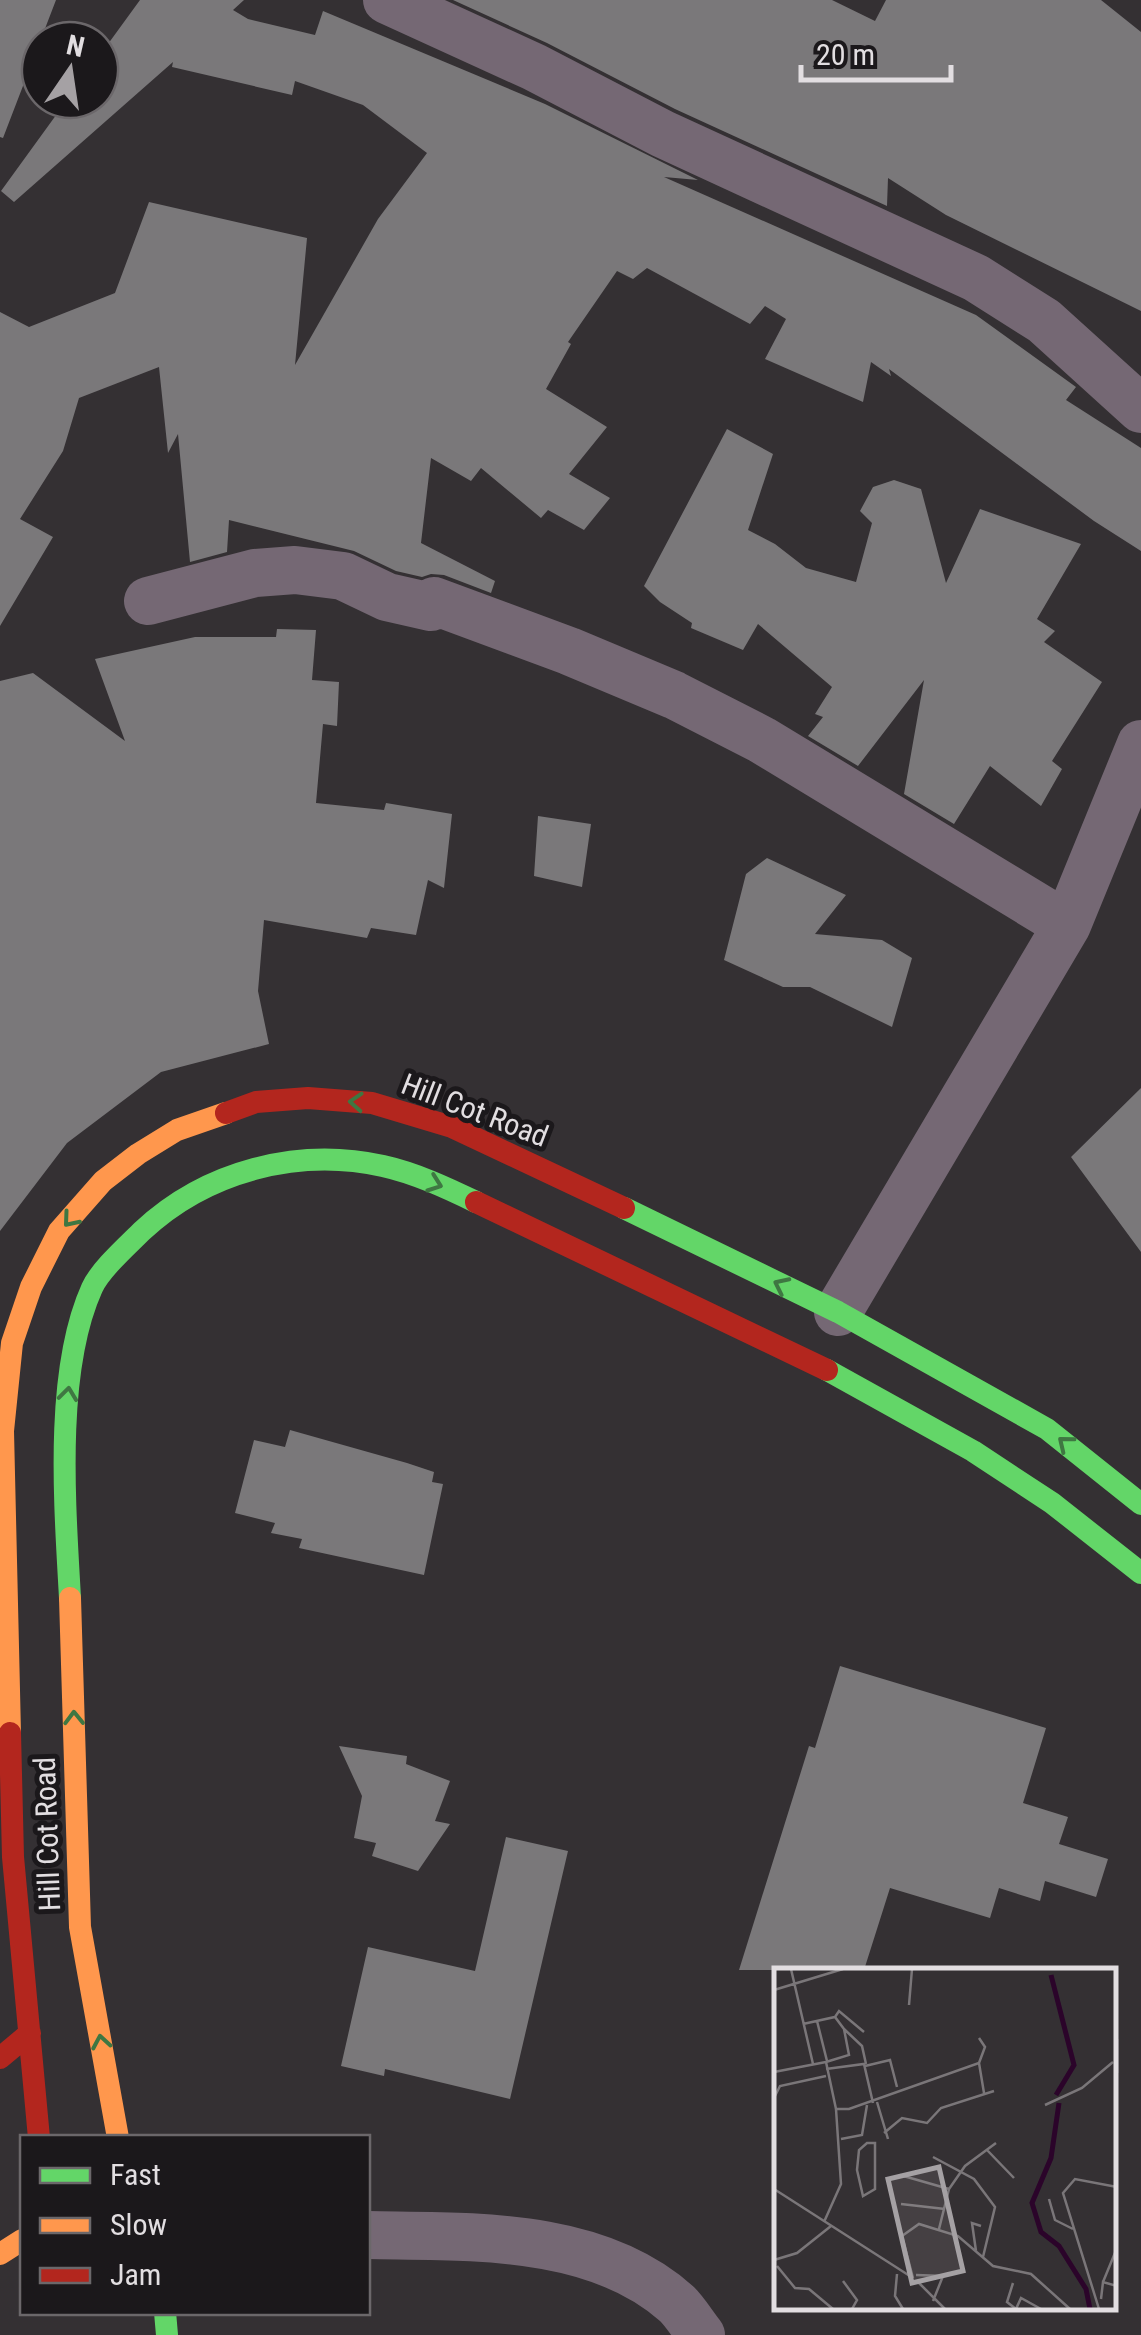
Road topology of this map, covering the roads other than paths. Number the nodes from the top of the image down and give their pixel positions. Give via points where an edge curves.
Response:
1 (387, 0) edge
2 (1141, 409) edge
3 (148, 601) dead end
4 (1141, 744) edge
5 (1067, 925) junction
6 (838, 1312) junction
7 (1141, 1504) edge
8 (1141, 1573) edge
9 (30, 2033) junction
10 (0, 2058) edge
11 (39, 2135) edge
12 (117, 2135) edge
13 (19, 2229) edge
14 (370, 2235) edge
15 (0, 2254) edge
16 (701, 2335) edge

1 - 2 street via 976,278 1044,322
3 - 5 street via 255,573 295,570 343,576 431,607 434,602 656,688 762,740
4 - 5 street
5 - 6 street
7 -> 6 main road, Hill Cot Road via 1047,1429
6 -> 9 main road, Hill Cot Road via 452,1127 372,1103 256,1102 177,1130 102,1181 60,1232 31,1287 12,1343 3,1432 14,1857
12 -> 8 main road, Hill Cot Road via 80,1927 66,1407 76,1338 93,1285 150,1223 187,1198 230,1176 282,1162 330,1160 384,1166 452,1190 822,1368 973,1451
9 - 10 main road
9 - 11 main road, Hill Cot Road
13 - 15 main road
14 - 16 street via 492,2238 583,2253 640,2277 679,2306

